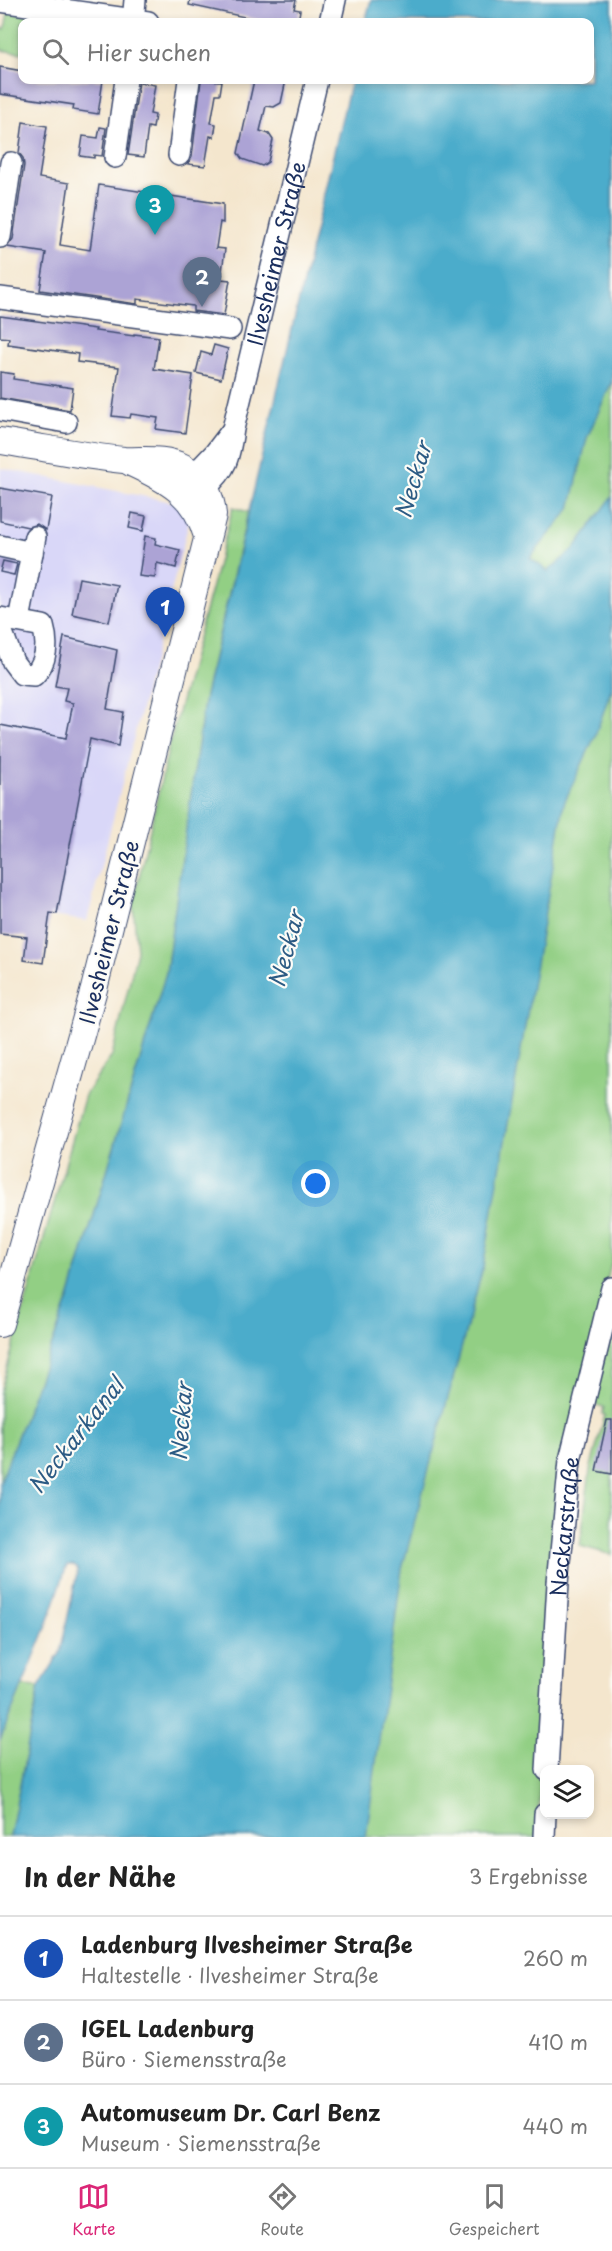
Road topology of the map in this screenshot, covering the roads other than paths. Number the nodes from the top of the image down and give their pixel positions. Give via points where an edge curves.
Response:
1 (335, 0) edge
2 (0, 1) edge
3 (138, 16) edge
4 (331, 18) edge
5 (125, 84) edge
6 (188, 84) edge
7 (316, 84) edge
8 (179, 155) dead end
9 (115, 157) dead end
10 (11, 164) dead end
11 (0, 237) edge
12 (0, 298) edge
13 (230, 329) dead end
14 (0, 410) edge
15 (66, 422) dead end
16 (0, 441) edge
17 (195, 486) junction
18 (0, 546) edge
19 (6, 622) edge
20 (612, 1288) edge
21 (0, 1324) edge
22 (547, 1765) edge
23 (545, 1819) edge
24 (544, 1837) edge

1 - 4 street
2 - 3 street
5 - 9 street
6 - 8 street
7 - 17 street, Ilvesheimer Straße via 233,429
10 - 11 street
12 - 13 street
14 - 15 street
16 - 17 main road via 126,460 164,460 184,467
17 - 21 main road, Ilvesheimer Straße via 198,511 208,539 94,989
18 - 19 street via 33,545
20 - 22 street, Neckarstraße via 570,1460
23 - 24 street

